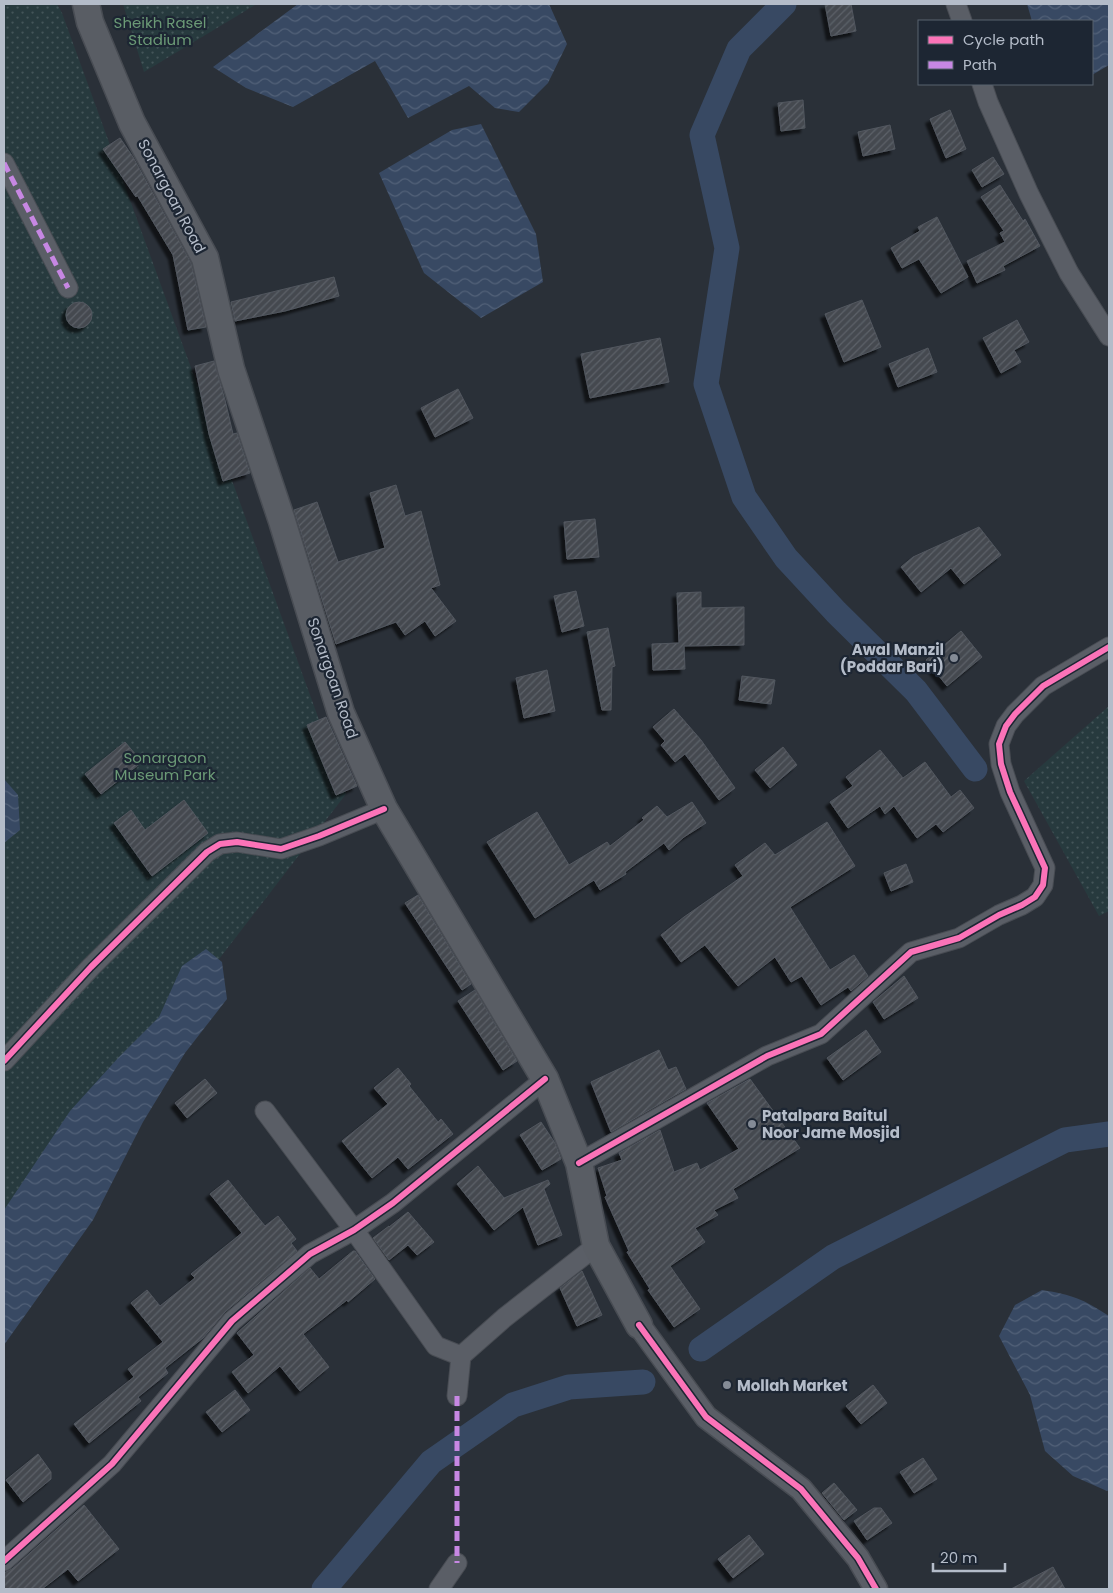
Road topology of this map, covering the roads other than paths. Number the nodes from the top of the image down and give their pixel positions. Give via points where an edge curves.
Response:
1 (86, 4) edge
2 (956, 4) edge
3 (962, 20) edge
4 (982, 85) edge
5 (4, 163) edge
6 (68, 288) dead end
7 (1109, 336) edge
8 (1109, 647) edge
9 (384, 809) junction
10 (4, 1061) edge
11 (545, 1079) junction
12 (265, 1111) dead end
13 (579, 1163) junction
14 (354, 1230) junction
15 (596, 1246) junction
16 (639, 1326) joint
17 (462, 1356) junction
18 (456, 1396) dead end
19 (4, 1561) edge
20 (457, 1563) dead end
21 (440, 1589) edge
22 (876, 1589) edge

1 - 9 main road, Sonargoan Road via 90,22 132,123 205,258 231,368 341,713
2 - 3 street
4 - 7 street via 1028,194 1069,273
5 - 6 street
8 - 13 street via 1043,686 1015,714 999,744 1001,764 1010,792 1045,868 1044,885 1035,897 959,938 911,952 821,1034 767,1056
9 - 10 street via 281,849 237,842 220,844 207,852 91,967
9 - 11 main road, Sonargoan Road
11 - 13 main road, Sonargoan Road
11 - 14 street via 393,1203
12 - 14 street
13 - 15 main road, Sonargoan Road
14 - 17 street via 436,1346
14 - 19 street via 310,1254 232,1321 112,1464
15 - 16 main road, Sonargoan Road
15 - 17 street via 504,1318
16 - 22 street via 706,1418 801,1489 858,1558
17 - 18 street
20 - 21 street

